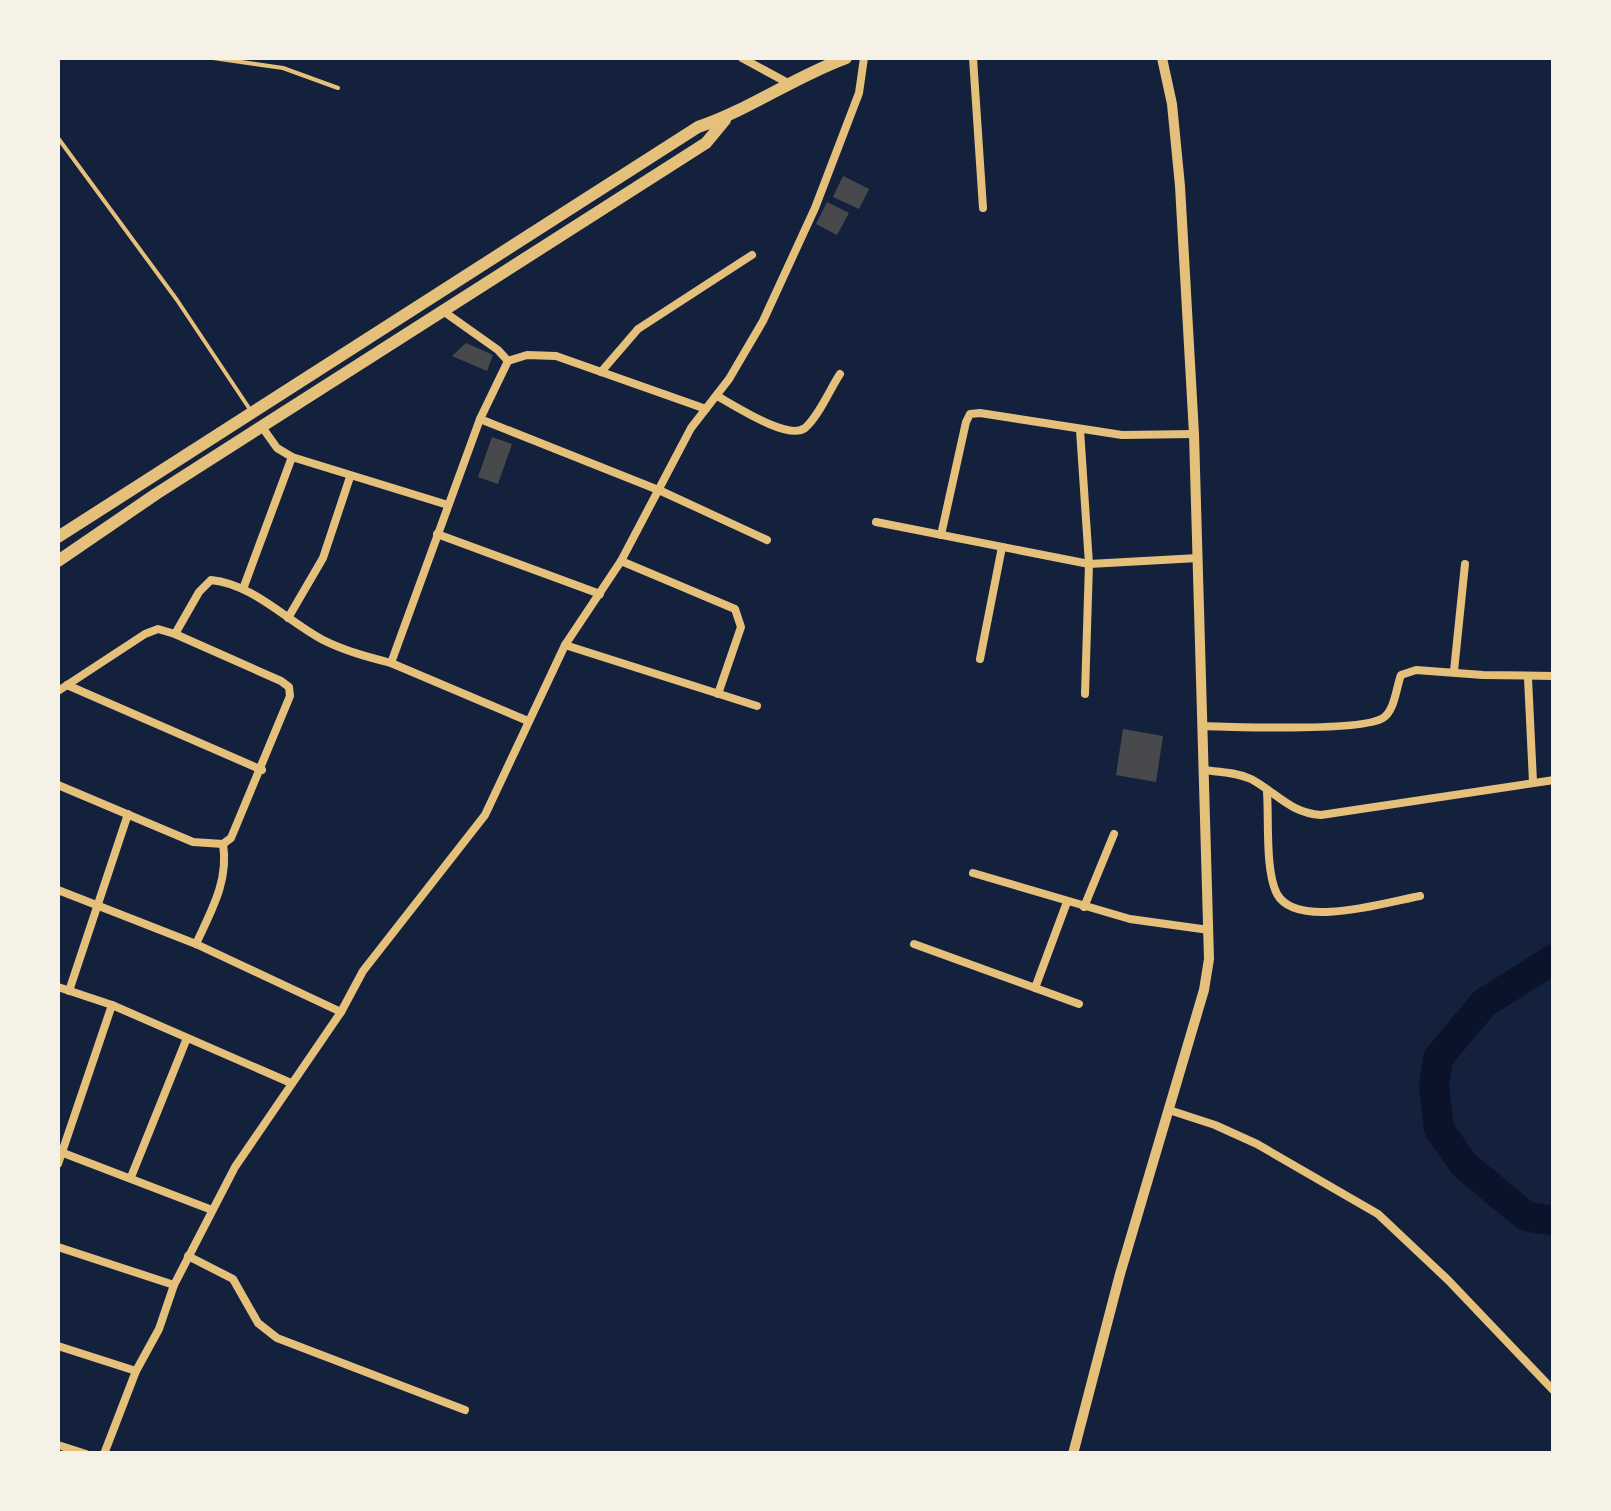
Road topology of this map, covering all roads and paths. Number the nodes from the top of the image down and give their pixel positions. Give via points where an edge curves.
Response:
1 (213, 58) edge
2 (742, 58) edge
3 (864, 58) edge
4 (973, 58) edge
5 (1162, 58) edge
6 (837, 59) edge
7 (788, 82) junction
8 (338, 88) dead end
9 (726, 118) junction
10 (58, 138) edge
11 (982, 208) dead end
12 (752, 255) dead end
13 (443, 310) junction
14 (508, 361) junction
15 (601, 372) junction
16 (840, 374) dead end
17 (717, 396) junction
18 (706, 409) junction
19 (252, 412) junction
20 (480, 419) junction
21 (262, 427) junction
22 (1080, 430) junction
23 (1194, 434) junction
24 (292, 458) junction
25 (350, 477) junction
26 (660, 491) junction
27 (448, 506) junction
28 (876, 522) dead end
29 (438, 534) junction
30 (941, 535) junction
31 (58, 537) edge
32 (767, 540) dead end
33 (1002, 547) junction
34 (1198, 558) junction
35 (621, 561) junction
36 (58, 562) edge
37 (1089, 564) junction
38 (1465, 564) dead end
39 (243, 589) junction
40 (600, 594) junction
41 (288, 618) junction
42 (175, 634) junction
43 (565, 645) junction
44 (980, 658) dead end
45 (392, 663) junction
46 (1454, 671) junction
47 (1554, 676) edge
48 (1528, 678) junction
49 (67, 684) junction
50 (58, 690) edge
51 (718, 694) junction
52 (1085, 694) dead end
53 (757, 706) dead end
54 (528, 721) junction
55 (1202, 726) junction
56 (262, 770) junction
57 (1203, 770) junction
58 (1554, 780) edge
59 (1534, 782) junction
60 (58, 785) edge
61 (1268, 792) junction
62 (128, 814) junction
63 (1114, 834) dead end
64 (223, 844) junction
65 (972, 873) dead end
66 (58, 890) edge
67 (1420, 896) dead end
68 (1067, 902) junction
69 (98, 905) junction
70 (1084, 907) junction
71 (1209, 930) junction
72 (196, 944) junction
73 (914, 944) dead end
74 (58, 987) edge
75 (1035, 988) junction
76 (69, 991) junction
77 (1079, 1004) dead end
78 (112, 1006) junction
79 (341, 1012) junction
80 (186, 1038) junction
81 (290, 1083) junction
82 (1169, 1110) junction
83 (60, 1152) edge
84 (58, 1164) edge
85 (131, 1177) junction
86 (212, 1210) junction
87 (58, 1247) edge
88 (188, 1256) junction
89 (174, 1285) junction
90 (58, 1346) edge
91 (136, 1371) junction
92 (1554, 1391) edge
93 (465, 1410) dead end
94 (58, 1445) edge
95 (86, 1454) edge
96 (104, 1454) edge
97 (1074, 1454) edge

1 - 8 lane via 283,68
2 - 7 street
3 - 17 street via 859,92 815,208 763,322
4 - 11 street
5 - 23 street via 1177,154
6 - 7 highway
7 - 9 highway
9 - 13 highway via 706,143
9 - 19 highway via 698,128
10 - 19 lane
12 - 15 street via 638,329
13 - 14 street
13 - 21 highway
14 - 15 street via 540,354
14 - 20 street
15 - 18 street
16 - 17 street via 806,427 795,432
17 - 18 street
18 - 26 street
19 - 31 highway
20 - 26 street
20 - 27 street
21 - 24 street
21 - 36 highway
22 - 23 street
22 - 30 street via 970,414
22 - 37 street
23 - 34 street
24 - 25 street
24 - 39 street
25 - 27 street
25 - 41 street via 323,558
26 - 32 street
26 - 35 street
27 - 29 street
28 - 30 street
29 - 40 street
29 - 45 street
30 - 33 street
33 - 37 street
33 - 44 street
34 - 37 street
34 - 55 street
35 - 40 street
35 - 51 street via 735,609 741,627
37 - 52 street
38 - 46 street
39 - 41 street
39 - 42 street via 211,580
40 - 43 street
41 - 45 street via 348,651
42 - 49 street via 145,634
42 - 56 street via 289,687
43 - 51 street
43 - 54 street
45 - 54 street
46 - 48 street
46 - 55 street via 1402,675 1388,713 1376,721
47 - 48 street
48 - 59 street
49 - 50 street
49 - 56 street
51 - 53 street
54 - 79 street via 485,815 363,971
55 - 57 street
56 - 64 street
57 - 61 street via 1235,774
57 - 71 street
58 - 59 street
59 - 61 street via 1322,815 1304,814
60 - 62 street
61 - 67 street via 1271,870 1291,909 1317,914
62 - 64 street via 193,842
62 - 69 street
63 - 70 street
64 - 72 street via 221,889
65 - 68 street
66 - 69 street
68 - 70 street
68 - 75 street
69 - 72 street
69 - 76 street
70 - 71 street
71 - 82 street via 1204,990
72 - 79 street
73 - 75 street
74 - 76 street
75 - 77 street
76 - 78 street
78 - 80 street
78 - 83 street
79 - 81 street
80 - 81 street
80 - 85 street
81 - 86 street
82 - 92 street via 1257,1144 1378,1214
82 - 97 street
83 - 84 street
83 - 85 street
85 - 86 street
86 - 88 street
87 - 89 street
88 - 89 street
88 - 93 street via 232,1279 258,1322 277,1338
89 - 91 street
90 - 91 street
91 - 96 street
94 - 95 street

